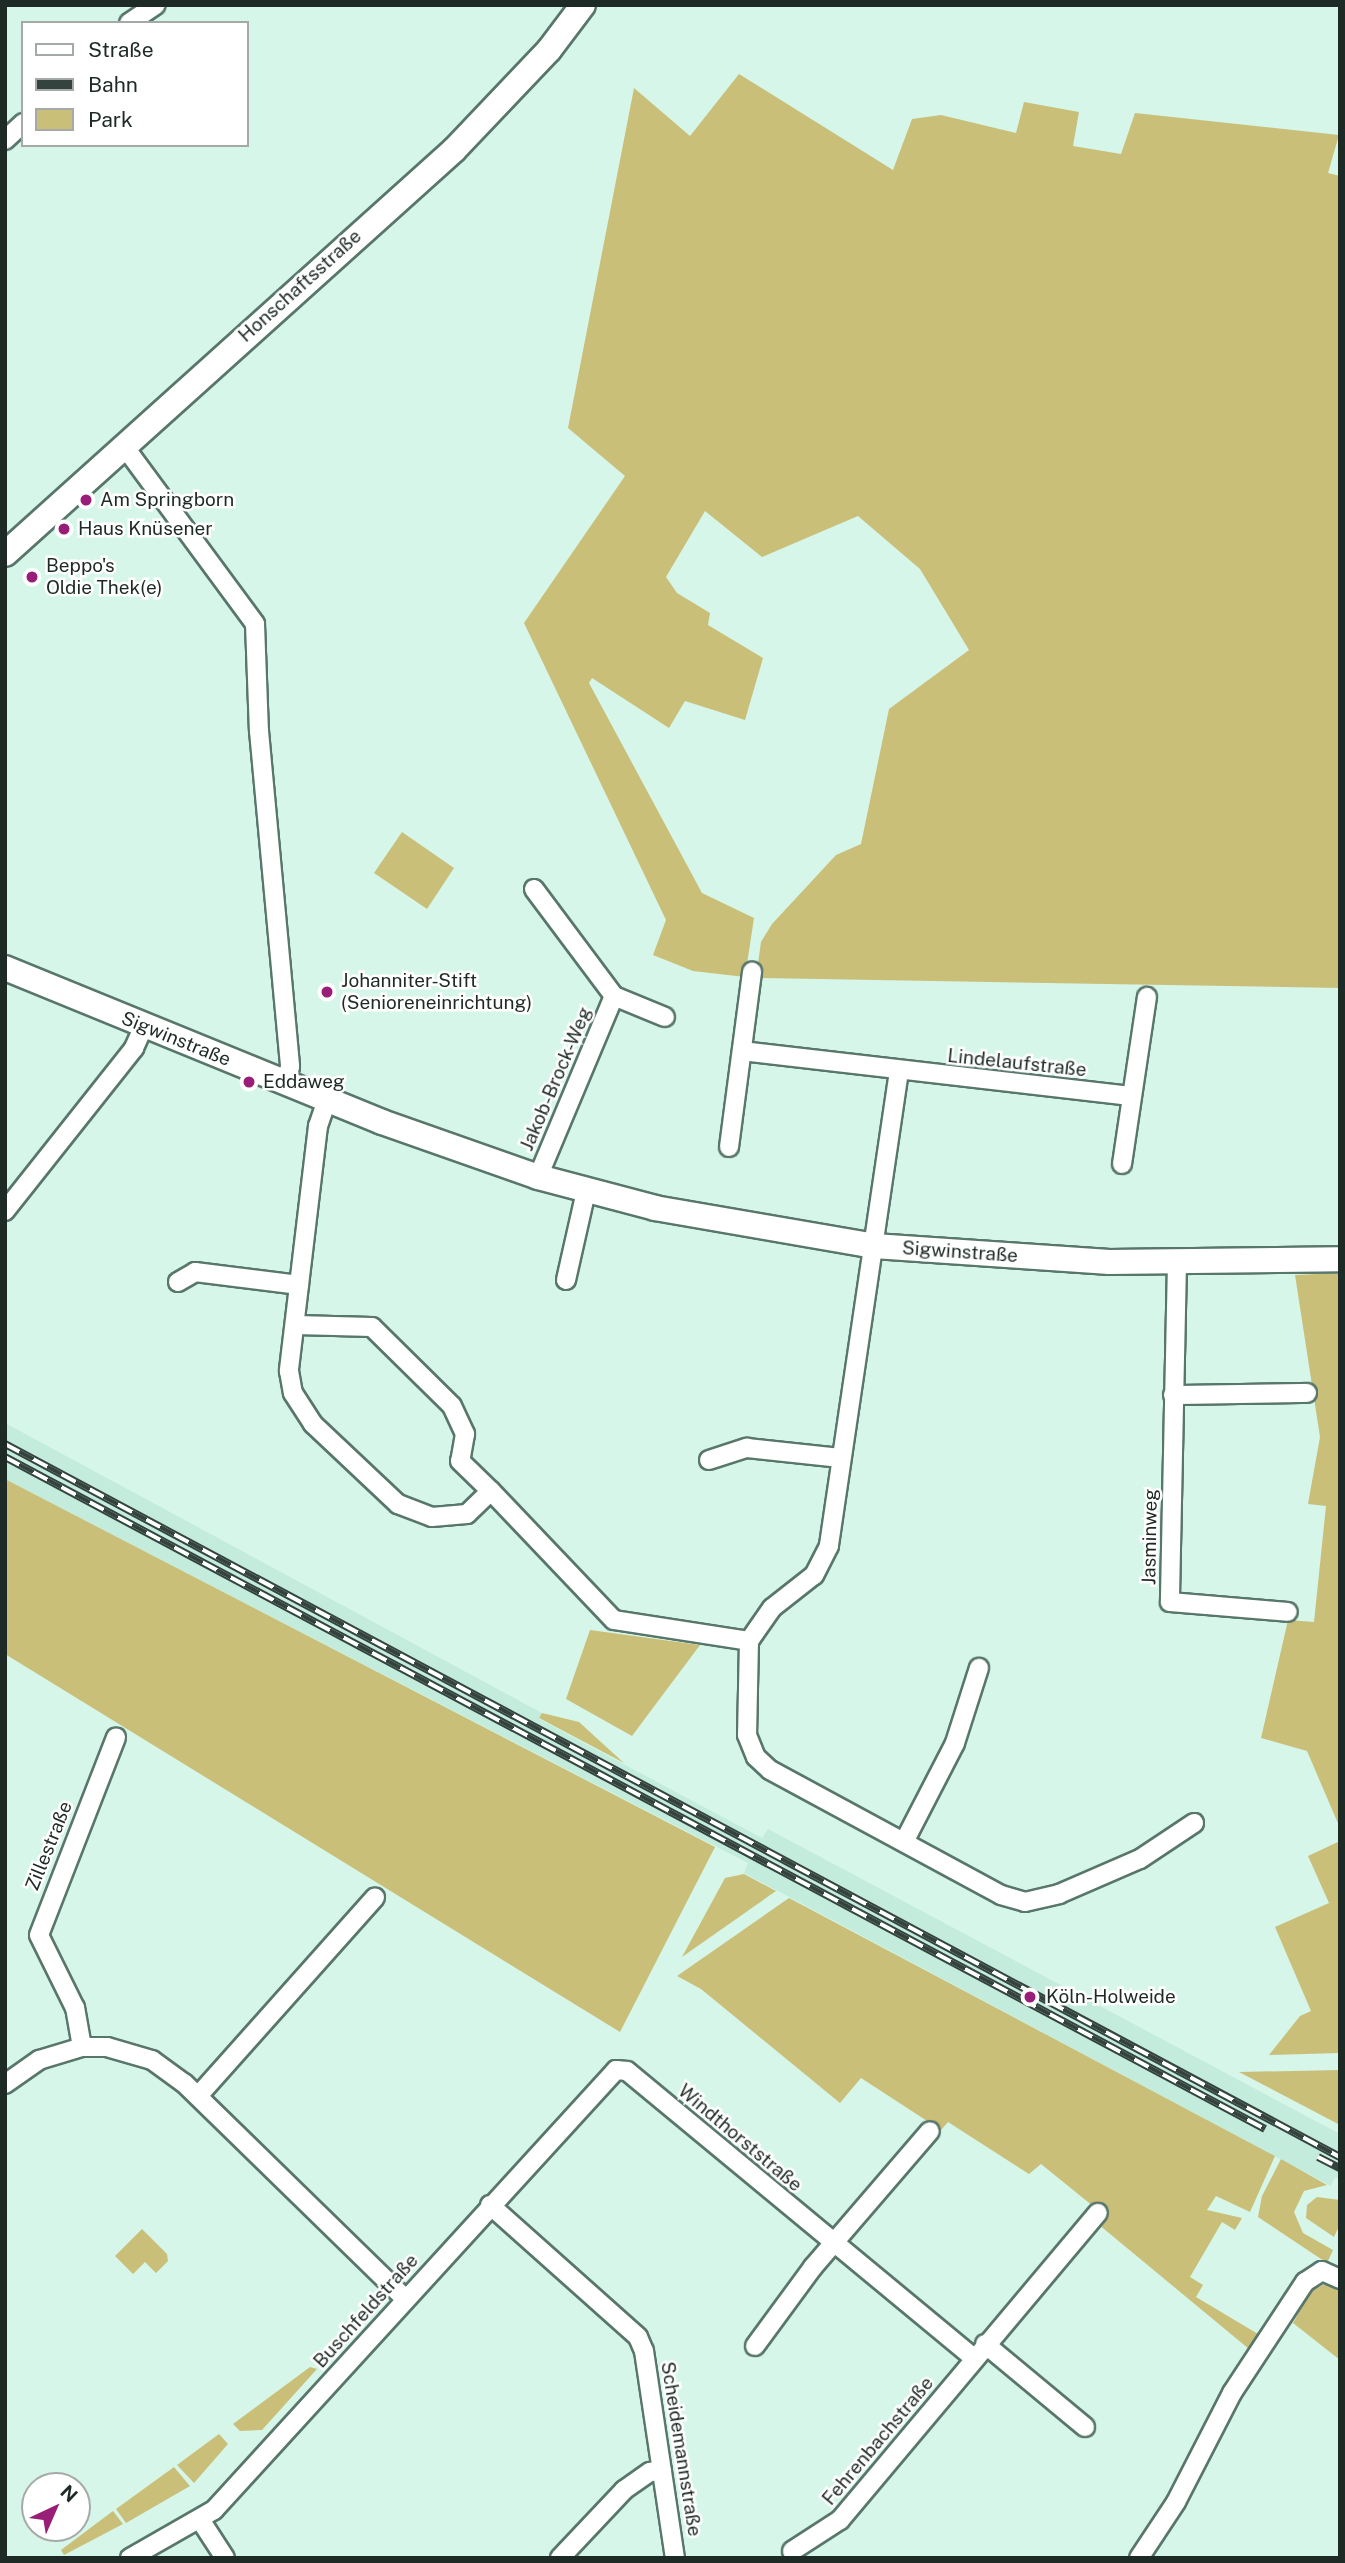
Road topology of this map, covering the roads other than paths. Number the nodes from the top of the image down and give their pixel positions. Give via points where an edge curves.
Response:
1 (156, 5) edge
2 (583, 5) edge
3 (132, 21) edge
4 (21, 125) edge
5 (5, 140) edge
6 (124, 446) junction
7 (5, 554) edge
8 (534, 889) dead end
9 (5, 968) edge
10 (752, 972) dead end
11 (614, 996) junction
12 (1147, 997) dead end
13 (665, 1017) dead end
14 (144, 1026) junction
15 (742, 1051) junction
16 (899, 1071) junction
17 (285, 1084) junction
18 (1130, 1096) junction
19 (327, 1101) junction
20 (729, 1147) dead end
21 (1122, 1164) dead end
22 (538, 1177) junction
23 (586, 1191) junction
24 (5, 1211) edge
25 (874, 1246) junction
26 (1340, 1259) edge
27 (1177, 1262) junction
28 (566, 1280) dead end
29 (178, 1282) dead end
30 (299, 1285) junction
31 (296, 1325) junction
32 (1307, 1393) dead end
33 (1173, 1395) junction
34 (840, 1458) junction
35 (709, 1460) dead end
36 (491, 1491) junction
37 (1288, 1612) dead end
38 (749, 1642) junction
39 (979, 1668) dead end
40 (116, 1737) dead end
41 (1194, 1823) dead end
42 (904, 1842) junction
43 (374, 1897) dead end
44 (82, 2047) junction
45 (616, 2070) joint
46 (5, 2084) edge
47 (198, 2096) junction
48 (930, 2132) dead end
49 (490, 2205) junction
50 (1098, 2213) dead end
51 (835, 2244) junction
52 (1340, 2279) edge
53 (405, 2300) junction
54 (755, 2346) dead end
55 (980, 2351) junction
56 (1085, 2427) dead end
57 (662, 2471) junction
58 (201, 2521) junction
59 (792, 2551) dead end
60 (130, 2558) edge
61 (225, 2558) edge
62 (560, 2558) edge
63 (675, 2558) edge
64 (1139, 2558) edge

1 - 3 street
2 - 6 street, Honschaftsstraße via 549,50 454,150
4 - 5 street
6 - 7 street, Honschaftsstraße
6 - 17 street via 255,624 257,701 290,1067
8 - 11 street, Jakob-Brock-Weg
9 - 14 street, Sigwinstraße
10 - 15 street
11 - 13 street, Jakob-Brock-Weg
11 - 22 street, Jakob-Brock-Weg
12 - 18 street
14 - 17 street, Sigwinstraße
14 - 24 street via 134,1048
15 - 16 street, Lindelaufstraße
15 - 20 street
16 - 18 street, Lindelaufstraße
16 - 25 street
17 - 19 street, Sigwinstraße
18 - 21 street
19 - 22 street, Sigwinstraße
19 - 30 street via 318,1126
22 - 23 street, Sigwinstraße
23 - 25 street, Sigwinstraße via 719,1221
23 - 28 street
25 - 27 street, Sigwinstraße via 1108,1262
25 - 34 street
26 - 27 street, Sigwinstraße
27 - 33 street, Jasminweg
29 - 30 street via 195,1272
30 - 31 street
31 - 36 street via 372,1327 452,1406 465,1434 460,1461
31 - 36 street via 289,1371 293,1393 313,1424 398,1504 432,1517 467,1514
32 - 33 street
33 - 37 street, Jasminweg via 1170,1602
34 - 35 street via 747,1448
34 - 38 street via 829,1546 814,1575 772,1608
36 - 38 street via 614,1620
38 - 42 street via 744,1712 756,1757 770,1770
39 - 42 street via 955,1743
40 - 44 street, Zillestraße via 39,1935 75,2008
41 - 42 street via 1140,1858 1059,1894 1025,1902 1001,1895
43 - 47 street
44 - 46 street via 39,2060
44 - 47 street via 107,2047 152,2060
45 - 49 street, Buschfeldstraße
45 - 51 street, Windthorststraße via 626,2071
47 - 53 street
48 - 51 street
49 - 53 street, Buschfeldstraße
49 - 57 street, Scheidemannstraße via 638,2337 645,2351
50 - 55 street, Fehrenbachstraße
51 - 54 street
51 - 55 street, Windthorststraße
52 - 64 street via 1322,2271 1305,2282 1232,2393 1176,2502
53 - 58 street, Buschfeldstraße
55 - 56 street
55 - 59 street, Fehrenbachstraße via 841,2521
57 - 62 street via 630,2485
57 - 63 street, Scheidemannstraße
58 - 60 street, Buschfeldstraße
58 - 61 street

